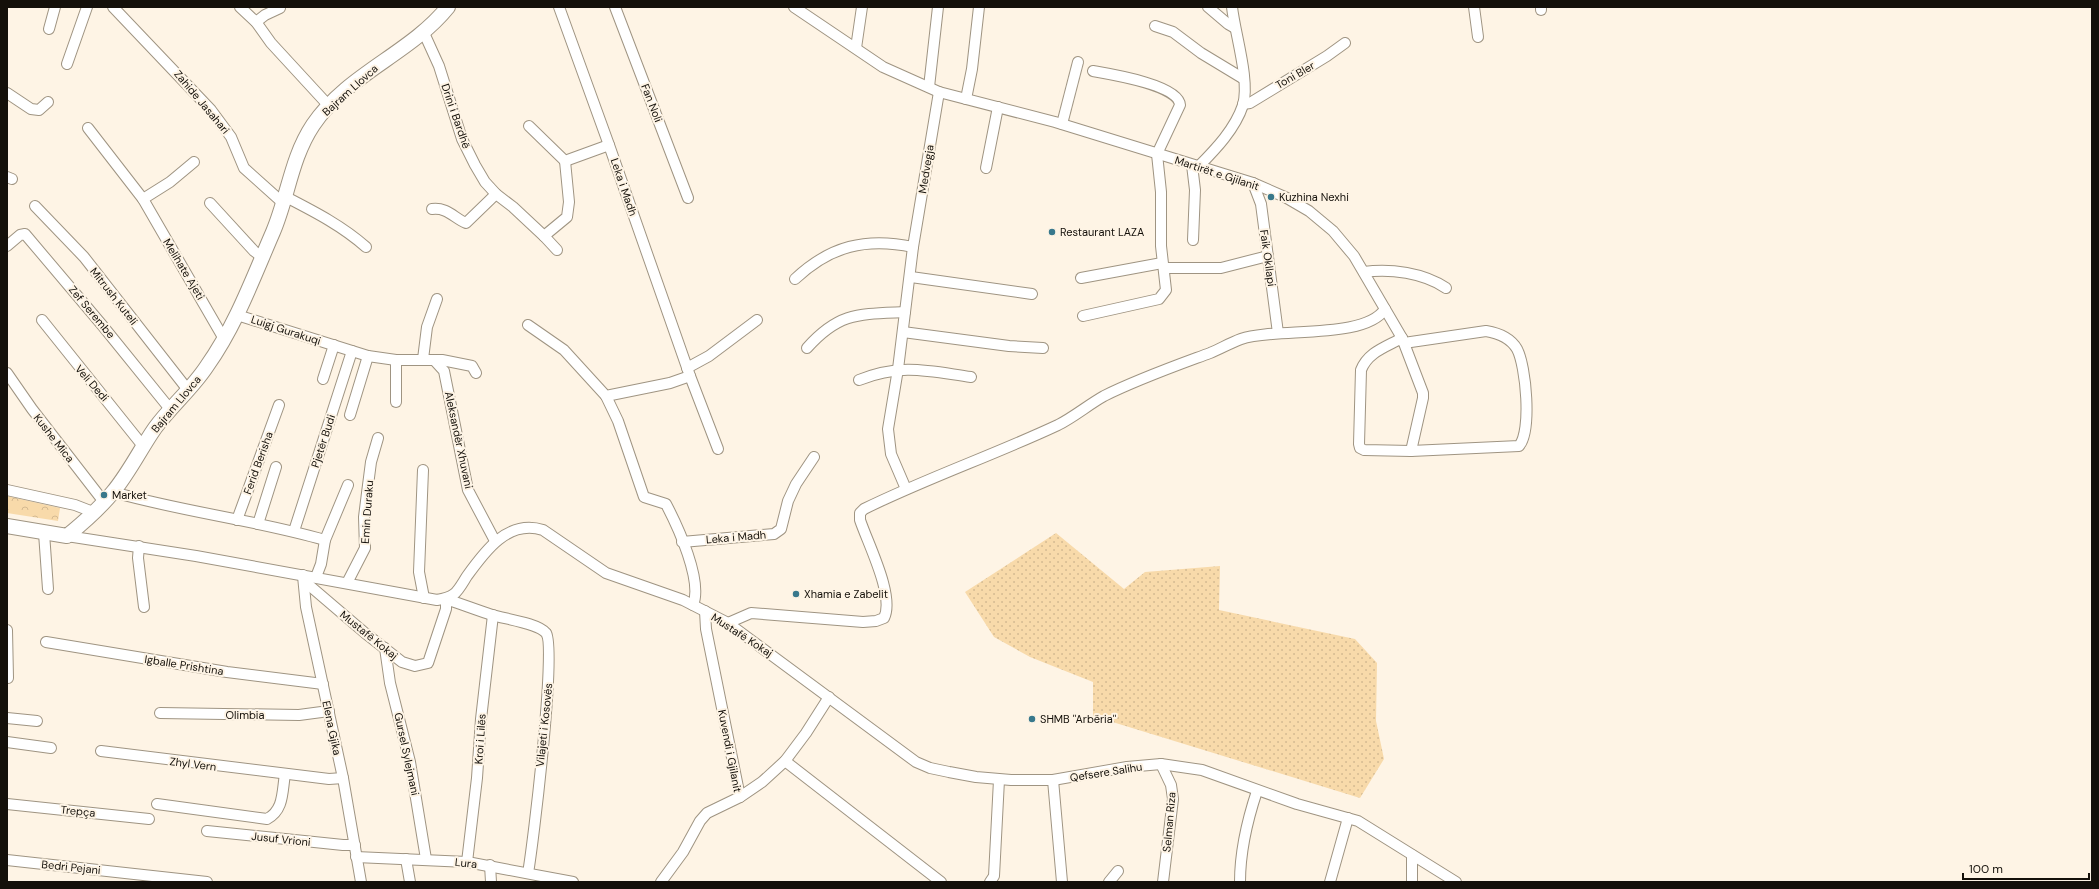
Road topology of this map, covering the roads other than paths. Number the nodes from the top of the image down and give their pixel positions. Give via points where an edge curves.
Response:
1 (55, 7) edge
2 (87, 7) edge
3 (113, 7) edge
4 (240, 7) edge
5 (448, 7) edge
6 (558, 7) edge
7 (615, 7) edge
8 (794, 7) edge
9 (862, 7) edge
10 (938, 7) edge
11 (979, 7) edge
12 (1208, 7) edge
13 (1232, 7) edge
14 (1474, 7) edge
15 (280, 8) edge
16 (256, 22) junction
17 (1155, 26) dead end
18 (1234, 28) junction
19 (49, 30) dead end
20 (424, 33) junction
21 (1478, 37) dead end
22 (1345, 43) dead end
23 (856, 48) junction
24 (1078, 62) dead end
25 (67, 64) dead end
26 (1093, 71) dead end
27 (1244, 79) junction
28 (929, 87) junction
29 (939, 92) junction
30 (7, 93) edge
31 (966, 99) junction
32 (48, 102) dead end
33 (1243, 104) junction
34 (329, 106) junction
35 (998, 107) junction
36 (1062, 124) junction
37 (529, 126) dead end
38 (88, 128) dead end
39 (609, 145) junction
40 (1157, 154) junction
41 (565, 161) junction
42 (194, 162) dead end
43 (1195, 166) junction
44 (986, 168) dead end
45 (1253, 183) junction
46 (496, 194) junction
47 (688, 198) dead end
48 (143, 199) junction
49 (284, 199) junction
50 (210, 204) dead end
51 (35, 206) dead end
52 (432, 209) dead end
53 (544, 236) junction
54 (1193, 240) dead end
55 (7, 246) edge
56 (366, 247) dead end
57 (913, 247) junction
58 (558, 250) dead end
59 (1268, 256) junction
60 (262, 257) junction
61 (1163, 266) junction
62 (1364, 272) junction
63 (910, 277) junction
64 (1080, 278) dead end
65 (795, 279) dead end
66 (1446, 288) dead end
67 (1032, 294) dead end
68 (437, 299) dead end
69 (1385, 309) junction
70 (905, 312) junction
71 (238, 315) junction
72 (1083, 316) dead end
73 (42, 320) dead end
74 (758, 320) dead end
75 (528, 325) dead end
76 (903, 332) junction
77 (1278, 333) junction
78 (224, 339) junction
79 (1403, 340) junction
80 (334, 345) junction
81 (807, 348) dead end
82 (1044, 348) dead end
83 (352, 351) junction
84 (368, 356) junction
85 (423, 359) junction
86 (396, 360) junction
87 (434, 360) junction
88 (898, 369) junction
89 (688, 372) junction
90 (7, 373) edge
91 (476, 373) dead end
92 (971, 377) dead end
93 (323, 379) dead end
94 (859, 380) dead end
95 (188, 390) junction
96 (606, 396) junction
97 (396, 402) dead end
98 (279, 405) dead end
99 (170, 409) junction
100 (350, 415) dead end
101 (378, 438) dead end
102 (143, 446) junction
103 (718, 449) dead end
104 (1411, 451) junction
105 (814, 457) dead end
106 (276, 467) dead end
107 (422, 470) dead end
108 (348, 485) dead end
109 (906, 489) junction
110 (7, 490) edge
111 (109, 497) junction
112 (93, 512) junction
113 (237, 520) junction
114 (258, 524) junction
115 (7, 526) edge
116 (294, 531) junction
117 (44, 533) junction
118 (67, 536) junction
119 (326, 540) junction
120 (495, 541) junction
121 (682, 542) junction
122 (139, 546) junction
123 (303, 575) junction
124 (316, 577) junction
125 (347, 583) junction
126 (48, 590) dead end
127 (424, 598) junction
128 (446, 599) junction
129 (694, 605) junction
130 (144, 608) dead end
131 (706, 611) junction
132 (493, 615) junction
133 (728, 623) junction
134 (7, 630) edge
135 (46, 642) dead end
136 (385, 648) junction
137 (8, 678) edge
138 (323, 684) junction
139 (829, 697) junction
140 (329, 711) junction
141 (160, 714) dead end
142 (7, 718) edge
143 (37, 721) dead end
144 (7, 742) edge
145 (51, 748) dead end
146 (101, 751) dead end
147 (785, 761) junction
148 (1161, 764) junction
149 (285, 774) junction
150 (343, 778) junction
151 (999, 780) junction
152 (1053, 780) junction
153 (1257, 791) junction
154 (740, 797) junction
155 (7, 804) edge
156 (157, 804) dead end
157 (1348, 818) junction
158 (149, 819) dead end
159 (207, 831) dead end
160 (354, 845) junction
161 (1412, 855) junction
162 (356, 857) junction
163 (406, 859) junction
164 (426, 859) junction
165 (7, 860) edge
166 (467, 862) junction
167 (490, 865) junction
168 (1118, 871) dead end
169 (528, 873) junction
170 (553, 880) edge
171 (207, 882) edge
172 (361, 882) edge
173 (410, 882) edge
174 (491, 882) edge
175 (573, 882) edge
176 (661, 882) edge
177 (941, 882) edge
178 (990, 882) edge
179 (1062, 882) edge
180 (1109, 882) edge
181 (1163, 882) edge
182 (1240, 882) edge
183 (1330, 882) edge
184 (1412, 882) edge
185 (1456, 882) edge

1 - 19 street
2 - 25 street
3 - 49 street, Zahide Jasahari via 211,110 231,136 244,168
4 - 16 street
5 - 20 street, Bajram Llovca
6 - 39 street, Leka i Madh
7 - 47 street, Fan Noli
8 - 23 street, Martirët e Gjilanit
9 - 23 street
10 - 28 street
11 - 31 street
12 - 18 street
13 - 18 street
14 - 21 street
15 - 16 street
16 - 34 street via 271,43
17 - 27 street via 1174,32
18 - 27 street
20 - 34 street, Bajram Llovca via 369,70
20 - 46 street, Drini i Bardhë via 439,66 462,139 485,182
22 - 33 street, Toni Bler via 1250,103
23 - 28 street, Martirët e Gjilanit via 883,67
24 - 36 street
26 - 40 street via 1167,90 1180,101
27 - 33 street
28 - 29 street, Martirët e Gjilanit
29 - 31 street, Martirët e Gjilanit
29 - 57 street, Medvegja
30 - 32 street via 31,109 39,110
31 - 35 street, Martirët e Gjilanit
33 - 43 street via 1221,144
34 - 49 street, Bajram Llovca via 313,124 299,149
35 - 36 street, Martirët e Gjilanit
35 - 44 street
36 - 40 street, Martirët e Gjilanit
37 - 41 street
38 - 48 street, Melihate Ajeti
39 - 41 street
39 - 89 street, Leka i Madh
40 - 43 street, Martirët e Gjilanit
40 - 61 street
41 - 53 street via 569,202 567,217
42 - 48 street via 170,182
43 - 45 street, Martirët e Gjilanit
43 - 54 street
45 - 59 street, Faik Okllapi via 1261,204
45 - 62 street, Martirët e Gjilanit via 1309,211 1333,231
46 - 52 street via 466,223 448,212
46 - 53 street, Drini i Bardhë
48 - 78 street, Melihate Ajeti
49 - 56 street via 331,221 352,234
49 - 60 street, Bajram Llovca
50 - 60 street
51 - 95 street, Mitrush Kuteli via 84,257
53 - 58 street, Drini i Bardhë
55 - 99 street, Zef Serembe via 25,234
57 - 63 street, Medvegja
57 - 65 street via 894,243 846,246 825,255 808,266
59 - 61 street via 1221,268
59 - 77 street, Faik Okllapi
60 - 71 street, Bajram Llovca
61 - 64 street
61 - 72 street via 1166,290 1159,299
62 - 66 street via 1397,271 1431,280
62 - 69 street, Martirët e Gjilanit
63 - 67 street
63 - 70 street, Medvegja
68 - 85 street via 427,327
69 - 77 street via 1379,317 1329,331
69 - 79 street, Martirët e Gjilanit
70 - 76 street, Medvegja
70 - 81 street via 860,314 841,319 821,332
71 - 78 street, Bajram Llovca
71 - 80 street, Luigj Gurakuqi
73 - 102 street, Veli Dedi
74 - 89 street
75 - 96 street via 564,350
76 - 82 street
76 - 88 street, Medvegja
77 - 109 street via 1241,339 1139,380 1103,397 1059,424
78 - 95 street, Bajram Llovca via 206,368
79 - 104 street, Martirët e Gjilanit via 1423,393
79 - 104 street via 1371,355 1364,362 1361,370 1359,444 1364,450
79 - 104 street via 1486,331 1506,337 1516,348 1522,362 1527,416 1519,446
80 - 83 street, Luigj Gurakuqi
80 - 93 street, Luigj Gurakuqi
83 - 84 street, Luigj Gurakuqi
83 - 116 street, Pjetër Budi
84 - 86 street, Luigj Gurakuqi
84 - 100 street
85 - 86 street, Luigj Gurakuqi
85 - 87 street, Luigj Gurakuqi
86 - 97 street
87 - 91 street, Luigj Gurakuqi via 472,366
87 - 120 street, Aleksandër Xhuvani via 444,371 468,490
88 - 92 street
88 - 94 street
88 - 109 street, Medvegja via 888,429 891,454
89 - 96 street via 670,382
89 - 103 street, Leka i Madh
90 - 111 street, Kushe Mica via 32,409
95 - 99 street, Bajram Llovca
96 - 121 street via 644,496 666,504
98 - 113 street, Ferid Berisha
99 - 102 street, Bajram Llovca
101 - 125 street, Emin Duraku via 371,462 364,517 365,548
102 - 111 street, Bajram Llovca
105 - 121 street, Leka i Madh via 788,501 781,529 774,534
106 - 114 street
107 - 127 street via 419,572
108 - 119 street
109 - 133 street via 860,513 860,520 887,596 887,612 884,618 864,622 750,614
110 - 112 street via 75,505
111 - 112 street, Bajram Llovca
111 - 113 street
112 - 118 street, Bajram Llovca
113 - 114 street
114 - 116 street
115 - 117 street
116 - 119 street
117 - 118 street
117 - 126 street
118 - 122 street
119 - 124 street
120 - 128 street, Mustafë Kokaj via 455,594
120 - 129 street, Mustafë Kokaj via 518,529 533,526 543,530 606,573
121 - 129 street via 696,586
122 - 123 street
122 - 130 street
123 - 124 street
123 - 136 street, Mustafë Kokaj via 310,586
123 - 138 street, Elena Gjika via 306,607
124 - 125 street
125 - 127 street
127 - 128 street
128 - 132 street
128 - 136 street, Mustafë Kokaj via 446,609 428,663 415,666 402,662
129 - 131 street, Mustafë Kokaj
131 - 133 street, Mustafë Kokaj
131 - 154 street, Kuvendi i Gjilanit via 706,628
132 - 166 street, Kroi i Lilës
132 - 169 street, Vilajeti i Kosovës via 535,627 546,632 549,638 548,697
133 - 139 street, Mustafë Kokaj
134 - 137 street
135 - 138 street, Igballe Prishtina via 227,672
136 - 164 street, Gursel Sylejmani via 390,683 410,762
138 - 140 street, Elena Gjika
139 - 147 street
139 - 151 street, Mustafë Kokaj via 916,762 930,768
140 - 141 street, Olimbia via 299,715
140 - 150 street, Elena Gjika
142 - 143 street
144 - 145 street
146 - 149 street, Zhyl Vern
147 - 154 street via 762,782
147 - 177 street
148 - 152 street, Qefsere Salihu via 1127,767
148 - 153 street, Qefsere Salihu via 1202,770
148 - 181 street, Selman Riza via 1171,785 1173,799
149 - 150 street, Zhyl Vern
149 - 156 street via 279,809 267,819
150 - 160 street, Elena Gjika
151 - 152 street, Mustafë Kokaj
151 - 178 street via 994,876
152 - 179 street
153 - 157 street, Qefsere Salihu
153 - 182 street via 1247,821 1240,860
154 - 176 street, Kuvendi i Gjilanit via 707,813
155 - 158 street, Trepça
157 - 161 street, Qefsere Salihu
157 - 183 street
159 - 160 street, Jusuf Vrioni
160 - 162 street, Elena Gjika
161 - 184 street
161 - 185 street, Qefsere Salihu
162 - 163 street, Lura
162 - 172 street, Elena Gjika
163 - 164 street, Lura
163 - 173 street
164 - 166 street, Lura
165 - 171 street, Bedri Pejani
166 - 167 street, Lura
167 - 169 street, Lura
167 - 174 street
168 - 180 street
169 - 170 street, Lura
170 - 175 street, Lura

